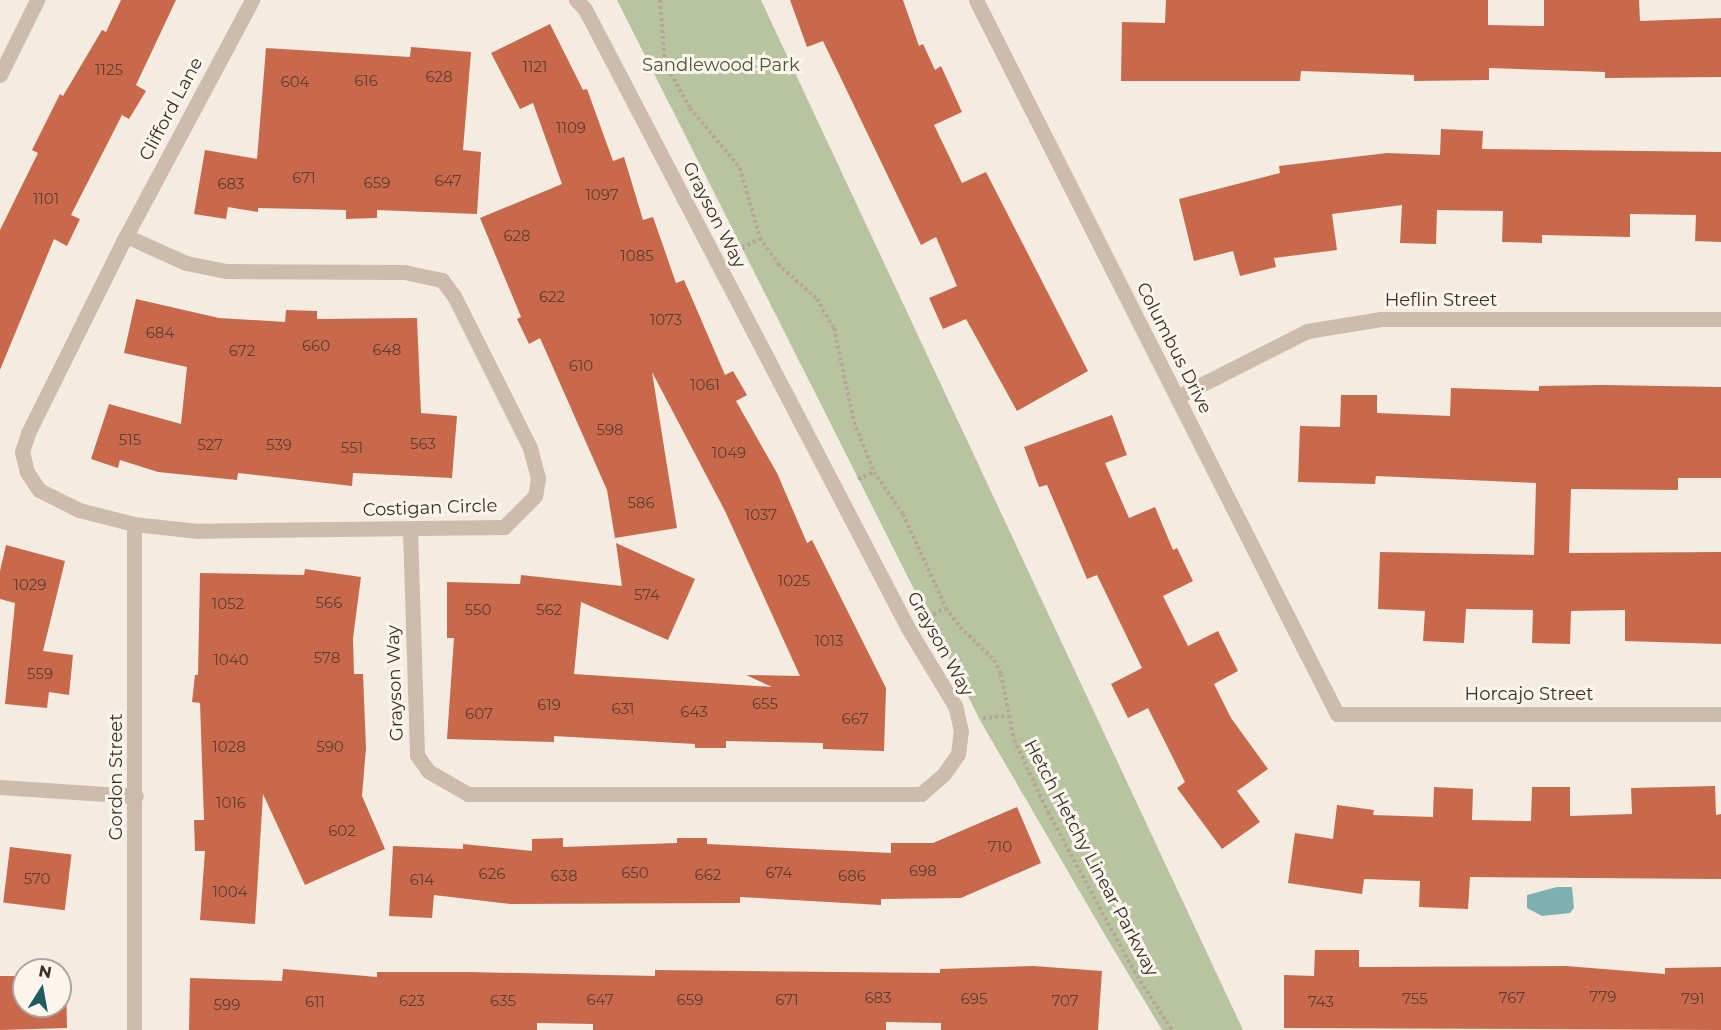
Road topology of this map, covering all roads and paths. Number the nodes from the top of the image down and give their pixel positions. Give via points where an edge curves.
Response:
1 (37, 0) edge
2 (252, 0) edge
3 (660, 0) edge
4 (976, 0) edge
5 (581, 4) edge
6 (0, 75) edge
7 (126, 236) junction
8 (1721, 319) edge
9 (1177, 397) junction
10 (134, 524) junction
11 (410, 530) junction
12 (1337, 714) joint
13 (1721, 714) edge
14 (0, 787) edge
15 (136, 796) junction
16 (134, 1030) edge
17 (1172, 1030) edge

1 - 6 street
2 - 7 street, Clifford Lane
3 - 17 path, Hetch Hetchy Linear Parkway via 665,63 690,108 740,168 760,238 778,264 817,299 834,328 854,422 874,472 903,514 946,608 994,660 1001,674 1014,740 1048,812 1134,971
4 - 9 street, Columbus Drive
5 - 11 street, Grayson Way via 908,628 955,706 961,730 958,754 944,774 921,794 468,794 428,771 417,755
7 - 10 street, Costigan Circle via 22,452 27,472 39,490 79,510
7 - 11 street, Costigan Circle via 186,262 226,271 404,272 442,280 454,296 530,448 538,478 536,496 504,527
8 - 9 street, Heflin Street via 1382,319 1307,331
9 - 12 street, Columbus Drive
10 - 11 street, Costigan Circle via 198,531
10 - 15 street, Gordon Street
12 - 13 street, Horcajo Street
14 - 15 street
15 - 16 street, Gordon Street

